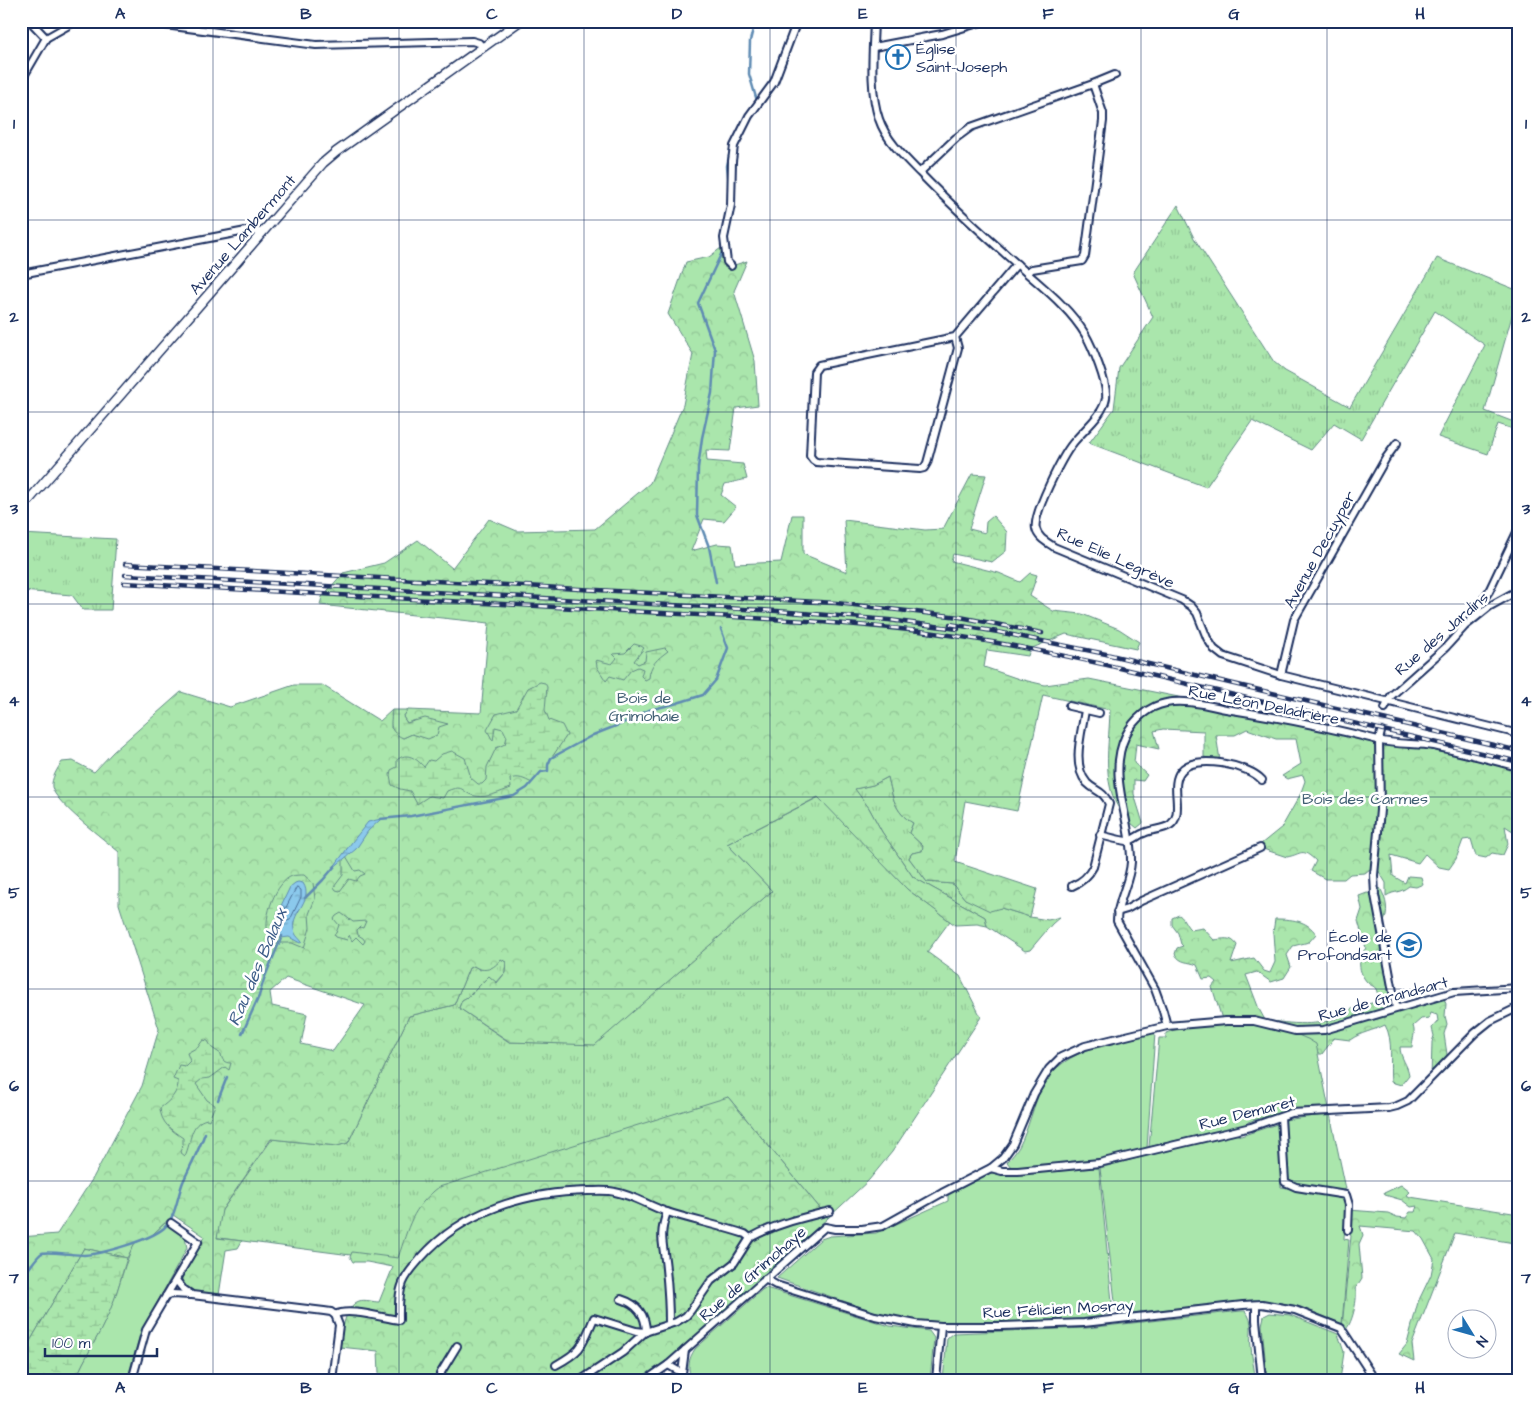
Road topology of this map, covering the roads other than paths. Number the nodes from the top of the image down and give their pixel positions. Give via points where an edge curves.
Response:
1 (30, 21) edge
2 (76, 21) edge
3 (135, 21) edge
4 (520, 21) edge
5 (796, 21) edge
6 (874, 21) edge
7 (985, 21) edge
8 (46, 38) junction
9 (483, 47) junction
10 (874, 47) junction
11 (1115, 75) dead end
12 (21, 80) edge
13 (1093, 84) junction
14 (920, 172) junction
15 (262, 232) junction
16 (1017, 264) junction
17 (731, 266) dead end
18 (1026, 272) junction
19 (21, 274) edge
20 (955, 337) junction
21 (1397, 443) dead end
22 (21, 505) edge
23 (1519, 528) edge
24 (1519, 590) edge
25 (1466, 626) junction
26 (1280, 675) junction
27 (1386, 705) junction
28 (1069, 706) dead end
29 (1085, 710) junction
30 (1099, 713) dead end
31 (1381, 732) tunnel mouth
32 (1519, 734) edge
33 (1379, 740) junction
34 (1519, 768) edge
35 (1262, 780) dead end
36 (1100, 835) junction
37 (1129, 841) junction
38 (1260, 848) dead end
39 (1072, 886) dead end
40 (1117, 912) junction
41 (1519, 988) edge
42 (1519, 1007) edge
43 (1396, 1008) junction
44 (1167, 1026) junction
45 (1281, 1117) junction
46 (1000, 1161) junction
47 (991, 1168) junction
48 (1006, 1171) junction
49 (830, 1211) dead end
50 (667, 1212) junction
51 (171, 1223) dead end
52 (1348, 1230) dead end
53 (750, 1238) junction
54 (765, 1279) junction
55 (176, 1280) junction
56 (192, 1295) junction
57 (166, 1296) junction
58 (620, 1299) dead end
59 (1256, 1305) junction
60 (335, 1315) junction
61 (669, 1324) junction
62 (941, 1326) junction
63 (645, 1332) junction
64 (456, 1346) dead end
65 (685, 1350) junction
66 (668, 1364) junction
67 (556, 1365) dead end
68 (684, 1376) edge
69 (132, 1380) edge
70 (332, 1380) edge
71 (444, 1380) edge
72 (581, 1380) edge
73 (646, 1380) edge
74 (936, 1380) edge
75 (1262, 1380) edge
76 (1375, 1380) edge

1 - 8 street
2 - 8 street
3 - 9 street via 302,44 472,41
4 - 9 street, Avenue Lambermont
5 - 17 street via 774,82 749,116 734,146 731,211 724,238 727,262
6 - 10 street, Rue Elie Legrève
7 - 10 street via 942,34
8 - 12 street
9 - 15 street, Avenue Lambermont via 336,152
10 - 14 street, Rue Elie Legrève via 873,92 881,126
11 - 13 street
13 - 14 street via 971,127
13 - 18 street via 1103,117 1084,259
14 - 16 street, Rue Elie Legrève
15 - 19 street via 246,231
15 - 22 street, Avenue Lambermont via 28,501
16 - 18 street, Rue Elie Legrève
16 - 20 street
18 - 26 street, Rue Elie Legrève via 1076,320 1092,350 1106,388 1102,409 1072,444 1039,509 1035,526 1038,534 1054,547 1182,600 1197,613 1207,638 1223,656
20 - 20 street via 958,348 924,468 812,460 814,372 819,365
21 - 26 street, Avenue Decuyper via 1294,620
23 - 25 street via 1485,598
24 - 25 street, Rue des Jardins via 1490,606
25 - 27 street, Rue des Jardins via 1391,696
26 - 27 street, Rue Elie Legrève
27 - 32 street, Rue Elie Legrève
28 - 29 street
29 - 30 street
29 - 36 street via 1079,772 1090,786 1105,795 1108,804
31 - 33 street
33 - 34 street, Rue Léon Deladrière via 1434,746
33 - 37 street, Rue Léon Deladrière via 1187,702 1153,707 1132,725 1119,757 1118,779
33 - 43 street via 1380,810 1375,894
35 - 37 street via 1253,772 1233,765 1189,764 1178,776 1174,821
36 - 37 street
36 - 39 street via 1089,875
37 - 40 street, Rue Léon Deladrière via 1130,871
38 - 40 street
40 - 44 street via 1118,924 1159,997
41 - 43 street, Rue de Grandsart via 1454,992
42 - 45 street, Rue Demaret via 1482,1027 1405,1103 1389,1108
43 - 44 street, Rue de Grandsart via 1315,1031 1285,1030 1250,1021
44 - 46 street, Rue de Grimohaye via 1085,1046 1058,1060 1040,1081 1013,1144
45 - 48 street, Rue Demaret via 1102,1162
45 - 52 street via 1284,1182 1346,1195
46 - 47 street, Rue de Grimohaye
46 - 48 street
47 - 48 street, Rue Demaret
47 - 54 street, Rue de Grimohaye via 883,1226 862,1229 825,1226
49 - 53 street via 788,1221
50 - 53 street
50 - 60 street via 615,1191 545,1194 511,1202 480,1214 442,1237 429,1249 403,1282 399,1320 349,1312
50 - 61 street via 661,1238
51 - 55 street via 198,1242
53 - 61 street via 734,1262 711,1281 686,1316
54 - 62 street, Rue Félicien Mosray via 874,1316
54 - 65 street, Rue de Grimohaye
55 - 56 street
55 - 57 street
56 - 57 street
56 - 60 street
57 - 69 street via 146,1330
58 - 63 street via 631,1303 641,1313 646,1324
59 - 62 street, Rue Félicien Mosray via 1084,1323
59 - 75 street
59 - 76 street, Rue Félicien Mosray via 1295,1310 1341,1328
60 - 70 street via 339,1325
61 - 63 street
62 - 74 street
63 - 67 street via 594,1318 582,1347
63 - 72 street via 623,1352
64 - 71 street via 441,1369
65 - 66 street, Rue de Grimohaye
65 - 68 street
66 - 68 street
66 - 73 street, Rue de Grimohaye

